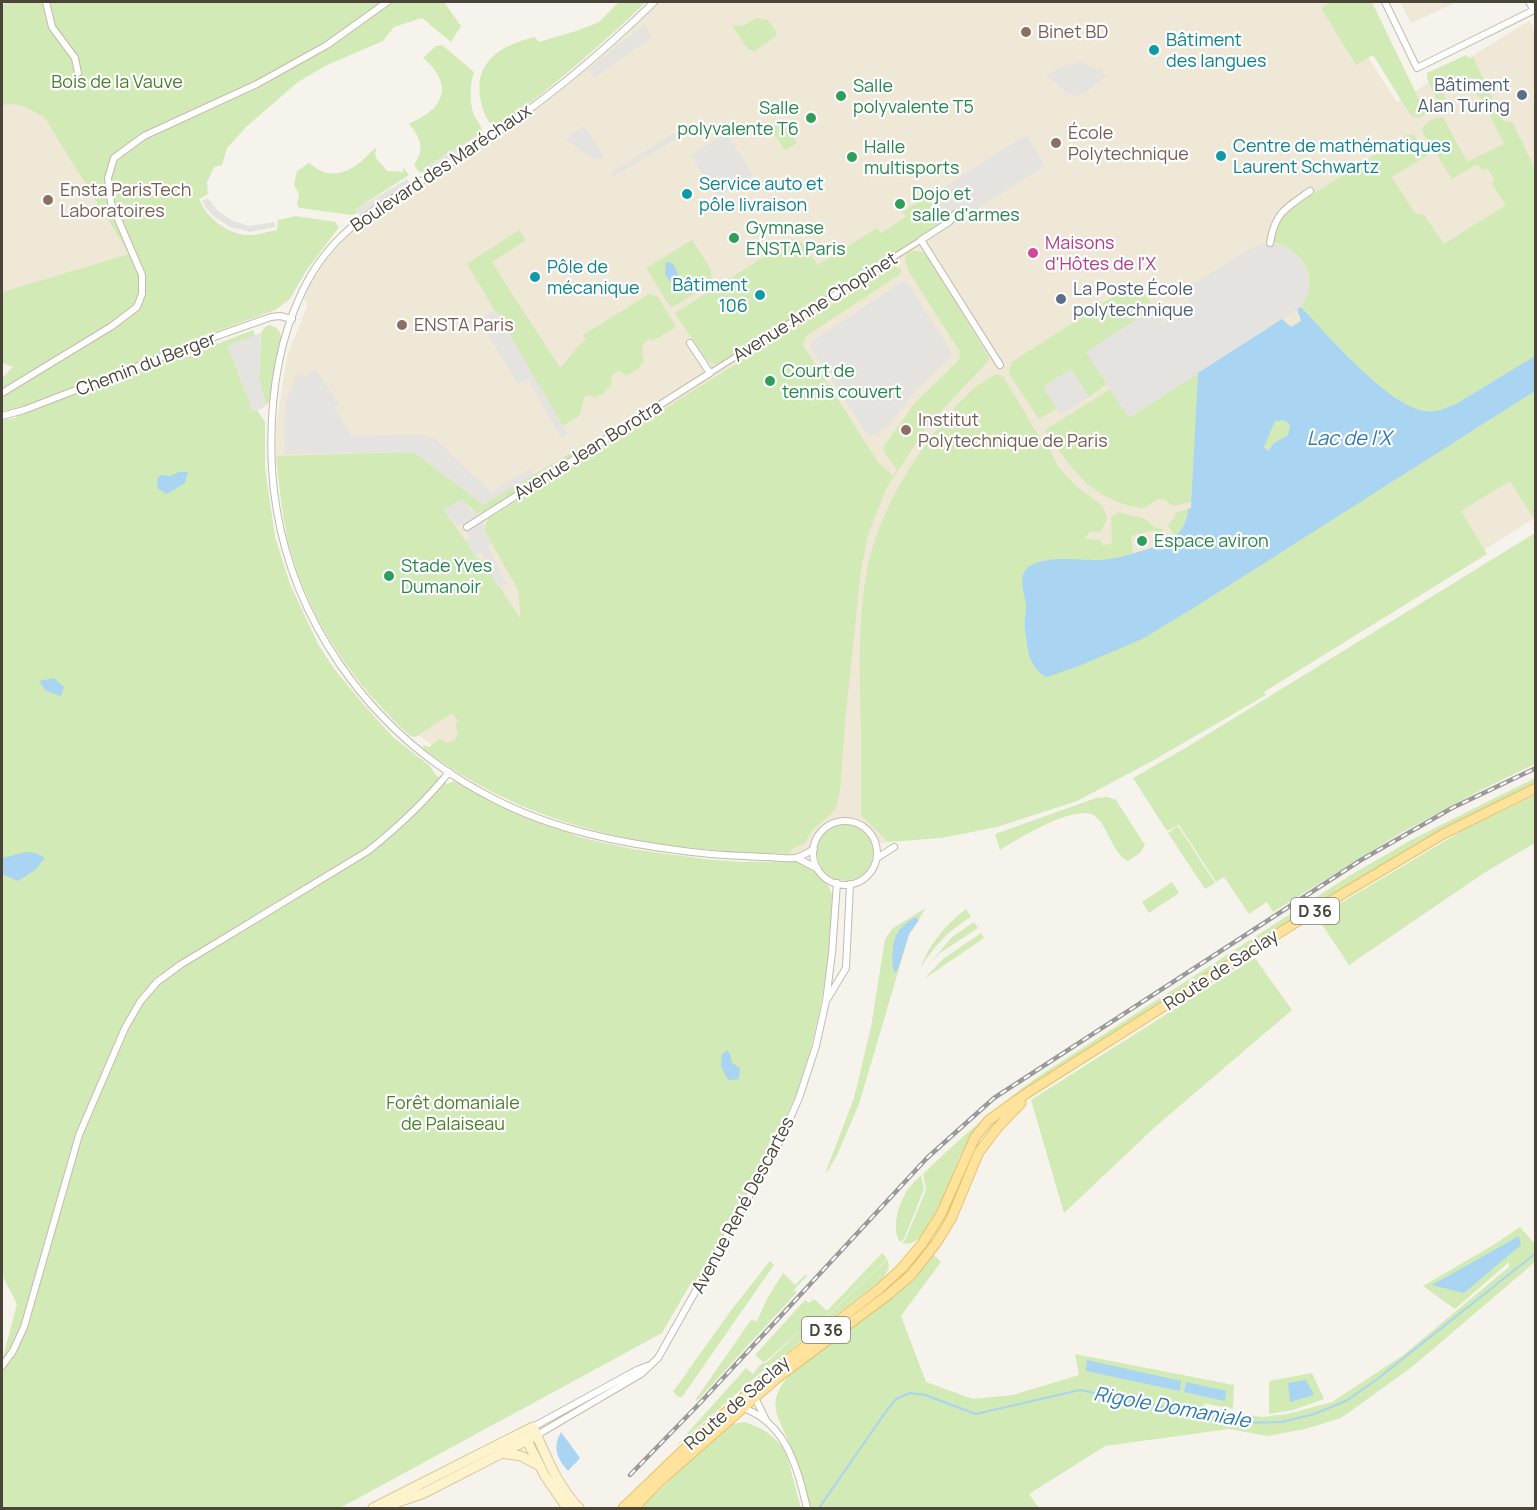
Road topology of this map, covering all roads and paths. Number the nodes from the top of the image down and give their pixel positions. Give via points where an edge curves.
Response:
1 (46, 2) edge
2 (387, 2) edge
3 (654, 2) edge
4 (1385, 2) edge
5 (1529, 2) edge
6 (1535, 9) edge
7 (78, 72) dead end
8 (1310, 191) dead end
9 (955, 214) dead end
10 (921, 240) junction
11 (1270, 243) dead end
12 (292, 319) junction
13 (690, 343) dead end
14 (1000, 365) dead end
15 (710, 373) junction
16 (2, 393) edge
17 (2, 416) edge
18 (467, 527) dead end
19 (449, 772) junction
20 (1536, 788) edge
21 (874, 840) junction
22 (814, 849) junction
23 (797, 858) junction
24 (877, 858) junction
25 (818, 869) junction
26 (837, 883) junction
27 (850, 884) junction
28 (826, 1001) junction
29 (2, 1366) edge
30 (753, 1394) junction
31 (738, 1406) junction
32 (766, 1421) junction
33 (535, 1431) junction
34 (524, 1436) junction
35 (501, 1453) junction
36 (540, 1466) junction
37 (373, 1509) edge
38 (379, 1509) edge
39 (567, 1509) edge
40 (579, 1509) edge
41 (623, 1509) edge
42 (634, 1509) edge
43 (807, 1509) edge

1 - 7 street via 52,27 75,58
2 - 16 street via 327,45 257,84 144,136 114,158 108,178 111,203 142,275 137,308
3 - 12 street, Boulevard des Maréchaux via 538,103 355,223 318,265
4 - 6 street via 1417,68
5 - 6 street
8 - 11 street via 1279,215
9 - 10 street
10 - 14 street
10 - 15 street, Avenue Anne Chopinet
12 - 17 street, Chemin du Berger via 272,317
12 - 19 street, Boulevard des Maréchaux via 276,382 271,439 275,502 291,563 315,623 351,681 398,732
13 - 15 street
15 - 18 street, Avenue Jean Borotra
19 - 23 street, Boulevard des Maréchaux via 526,814 596,836 713,855
19 - 29 street via 426,799 368,851 180,965 157,982 140,1002 79,1135 24,1327
20 - 30 main road, Route de Saclay / D 36 via 1443,834 1317,909 1036,1089 1009,1114 979,1152 951,1219 920,1266 895,1289
21 - 22 street via 861,825 839,821 825,828
21 - 24 street
21 - 24 street via 894,847
22 - 23 street, Boulevard des Maréchaux
22 - 25 street
23 - 25 street, Boulevard des Maréchaux
24 - 27 street via 867,875
25 - 26 street
26 - 27 street
26 - 28 street, Avenue René Descartes
27 - 28 street, Avenue René Descartes via 846,968
28 - 33 street, Avenue René Descartes via 816,1046 788,1124 663,1351 651,1365 636,1370
30 - 31 main road, Route de Saclay / D 36
30 - 32 street
31 - 32 street
31 - 41 main road, Route de Saclay / D 36 via 699,1435
31 - 42 main road, Route de Saclay / D 36
32 - 43 street via 780,1434 790,1452
33 - 34 main road
33 - 40 main road via 563,1488
34 - 35 main road
34 - 36 main road
34 - 37 main road
35 - 36 main road via 522,1456
35 - 38 main road via 424,1493
36 - 39 main road

